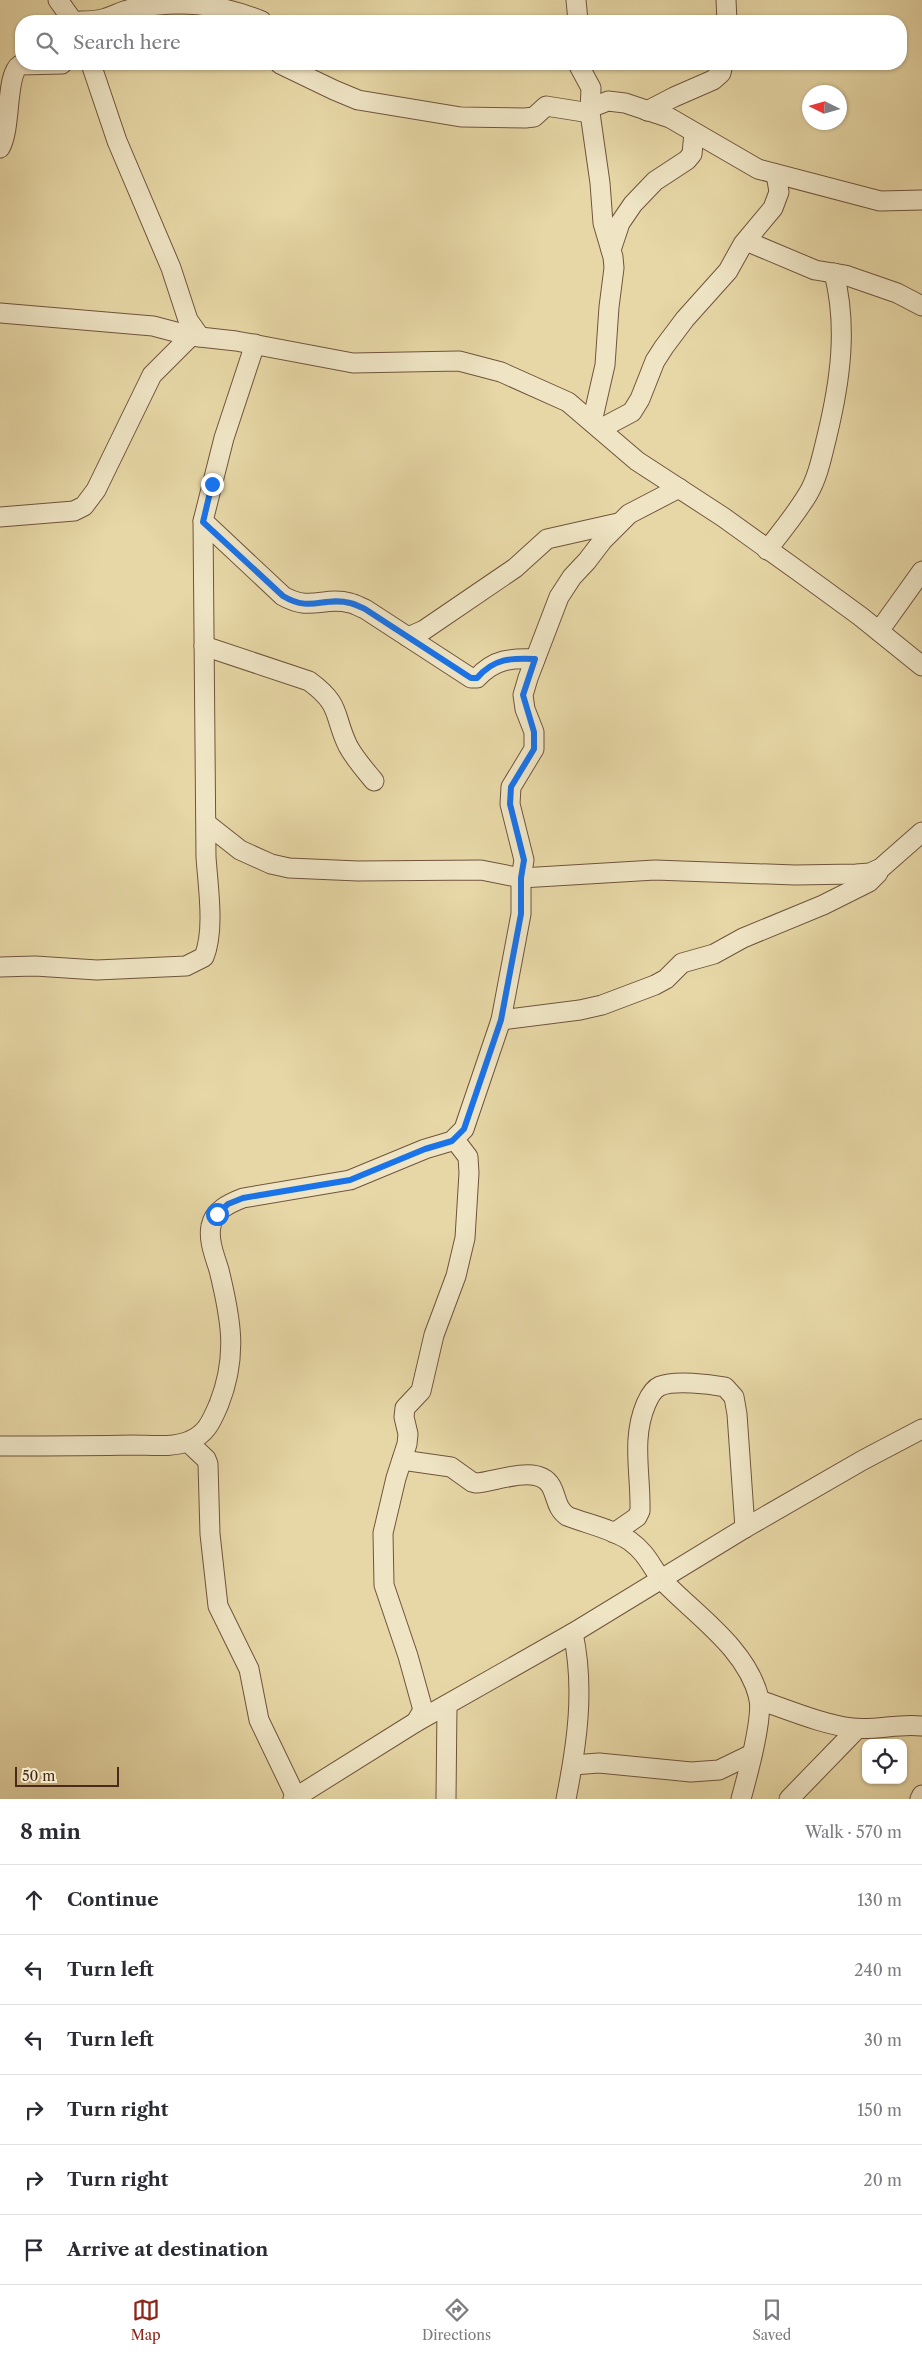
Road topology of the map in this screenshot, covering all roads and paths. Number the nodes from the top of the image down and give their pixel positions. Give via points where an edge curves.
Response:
1 (58, 0) edge
2 (576, 0) edge
3 (726, 0) edge
4 (69, 15) edge
5 (113, 15) edge
6 (244, 15) edge
7 (577, 15) edge
8 (727, 15) edge
9 (15, 70) edge
10 (93, 70) edge
11 (293, 70) edge
12 (582, 70) edge
13 (722, 70) edge
14 (590, 111) junction
15 (647, 111) junction
16 (694, 133) junction
17 (0, 148) edge
18 (776, 174) junction
19 (922, 200) edge
20 (746, 241) junction
21 (611, 250) junction
22 (834, 273) junction
23 (922, 306) edge
24 (0, 313) edge
25 (196, 337) junction
26 (255, 344) junction
27 (596, 426) junction
28 (679, 488) junction
29 (0, 517) edge
30 (203, 522) junction
31 (618, 523) junction
32 (767, 550) junction
33 (922, 570) edge
34 (878, 631) junction
35 (408, 637) junction
36 (204, 646) junction
37 (535, 659) junction
38 (922, 666) edge
39 (374, 781) dead end
40 (207, 824) junction
41 (922, 832) edge
42 (881, 868) junction
43 (521, 878) junction
44 (0, 967) edge
45 (501, 1020) junction
46 (455, 1140) junction
47 (922, 1429) edge
48 (188, 1442) junction
49 (0, 1446) edge
50 (402, 1460) junction
51 (745, 1528) junction
52 (614, 1533) junction
53 (662, 1580) junction
54 (573, 1633) junction
55 (759, 1700) junction
56 (447, 1705) junction
57 (416, 1722) junction
58 (922, 1726) edge
59 (857, 1729) junction
60 (752, 1754) junction
61 (573, 1765) junction
62 (922, 1794) edge
63 (294, 1798) edge
64 (446, 1799) edge
65 (566, 1799) edge
66 (740, 1799) edge
67 (790, 1799) edge
68 (920, 1799) edge

1 - 4 street
2 - 7 street
3 - 8 street
5 - 6 street via 145,7 190,3 213,5
9 - 17 street via 11,79 8,128
10 - 25 street via 117,141 171,268
11 - 14 street via 347,96 428,113 525,118 534,117 543,106
12 - 14 street via 590,84
13 - 15 street via 713,80
14 - 15 street via 615,101
14 - 21 street via 603,223
15 - 16 street via 670,118
16 - 18 street via 758,169
16 - 21 street via 692,154 655,181 633,204 620,223
18 - 19 street via 880,201
18 - 20 street via 779,192 776,201
20 - 22 street via 815,270
20 - 27 street via 728,271 664,347 632,412
21 - 27 street via 614,274
22 - 23 street via 897,292
22 - 32 street via 840,297 842,344 839,386 828,432 820,465 808,493
24 - 25 street via 57,320 133,323
25 - 26 street
25 - 29 street via 152,375 96,490 84,506 65,512
26 - 27 street via 353,363 433,360 483,365 548,391 568,402
26 - 30 street via 224,438
27 - 28 street via 636,460
28 - 31 street
28 - 32 street
30 - 35 street via 293,602 310,605 349,602
30 - 36 street
31 - 35 street via 547,539 515,568 424,630
31 - 37 street via 562,592
32 - 34 street
33 - 34 street
34 - 38 street
35 - 37 street via 471,678 477,678 498,661
36 - 39 street via 309,682 324,692 334,706 354,757
36 - 40 street
37 - 43 street via 523,695 534,732 534,749 511,787 510,804 524,860
40 - 43 street via 240,850 289,868 368,871 474,869
40 - 44 street via 209,946 204,957 197,962 186,966 114,969
41 - 42 street
42 - 43 street via 856,874 655,870
42 - 45 street via 869,882 851,892 743,938 714,954 677,966 666,979 655,985 580,1010
43 - 45 street via 521,914
45 - 46 street via 467,1124
46 - 48 street via 350,1180 243,1198 228,1204 217,1214 210,1225 210,1237 226,1299 232,1349 224,1391 210,1425
46 - 50 street via 468,1157 465,1238 456,1276 434,1335 421,1390 405,1408 404,1424 408,1434
47 - 51 street
48 - 49 street
48 - 63 street via 208,1464 210,1534 218,1606 249,1669 259,1720
50 - 52 street via 451,1467 476,1483 523,1475 546,1479 560,1511 573,1519
50 - 57 street via 383,1532 384,1584 423,1710
51 - 52 street via 734,1397 725,1387 676,1383 655,1389 640,1417 637,1435 640,1511 637,1517
51 - 53 street
52 - 53 street via 630,1541 648,1557
53 - 54 street
53 - 55 street via 740,1658 752,1678
54 - 56 street
54 - 61 street via 580,1674
55 - 59 street via 829,1724
55 - 60 street
56 - 57 street
56 - 64 street
57 - 63 street
58 - 59 street
59 - 67 street
60 - 61 street via 718,1770 691,1772 600,1763
60 - 66 street
61 - 65 street
62 - 68 street

